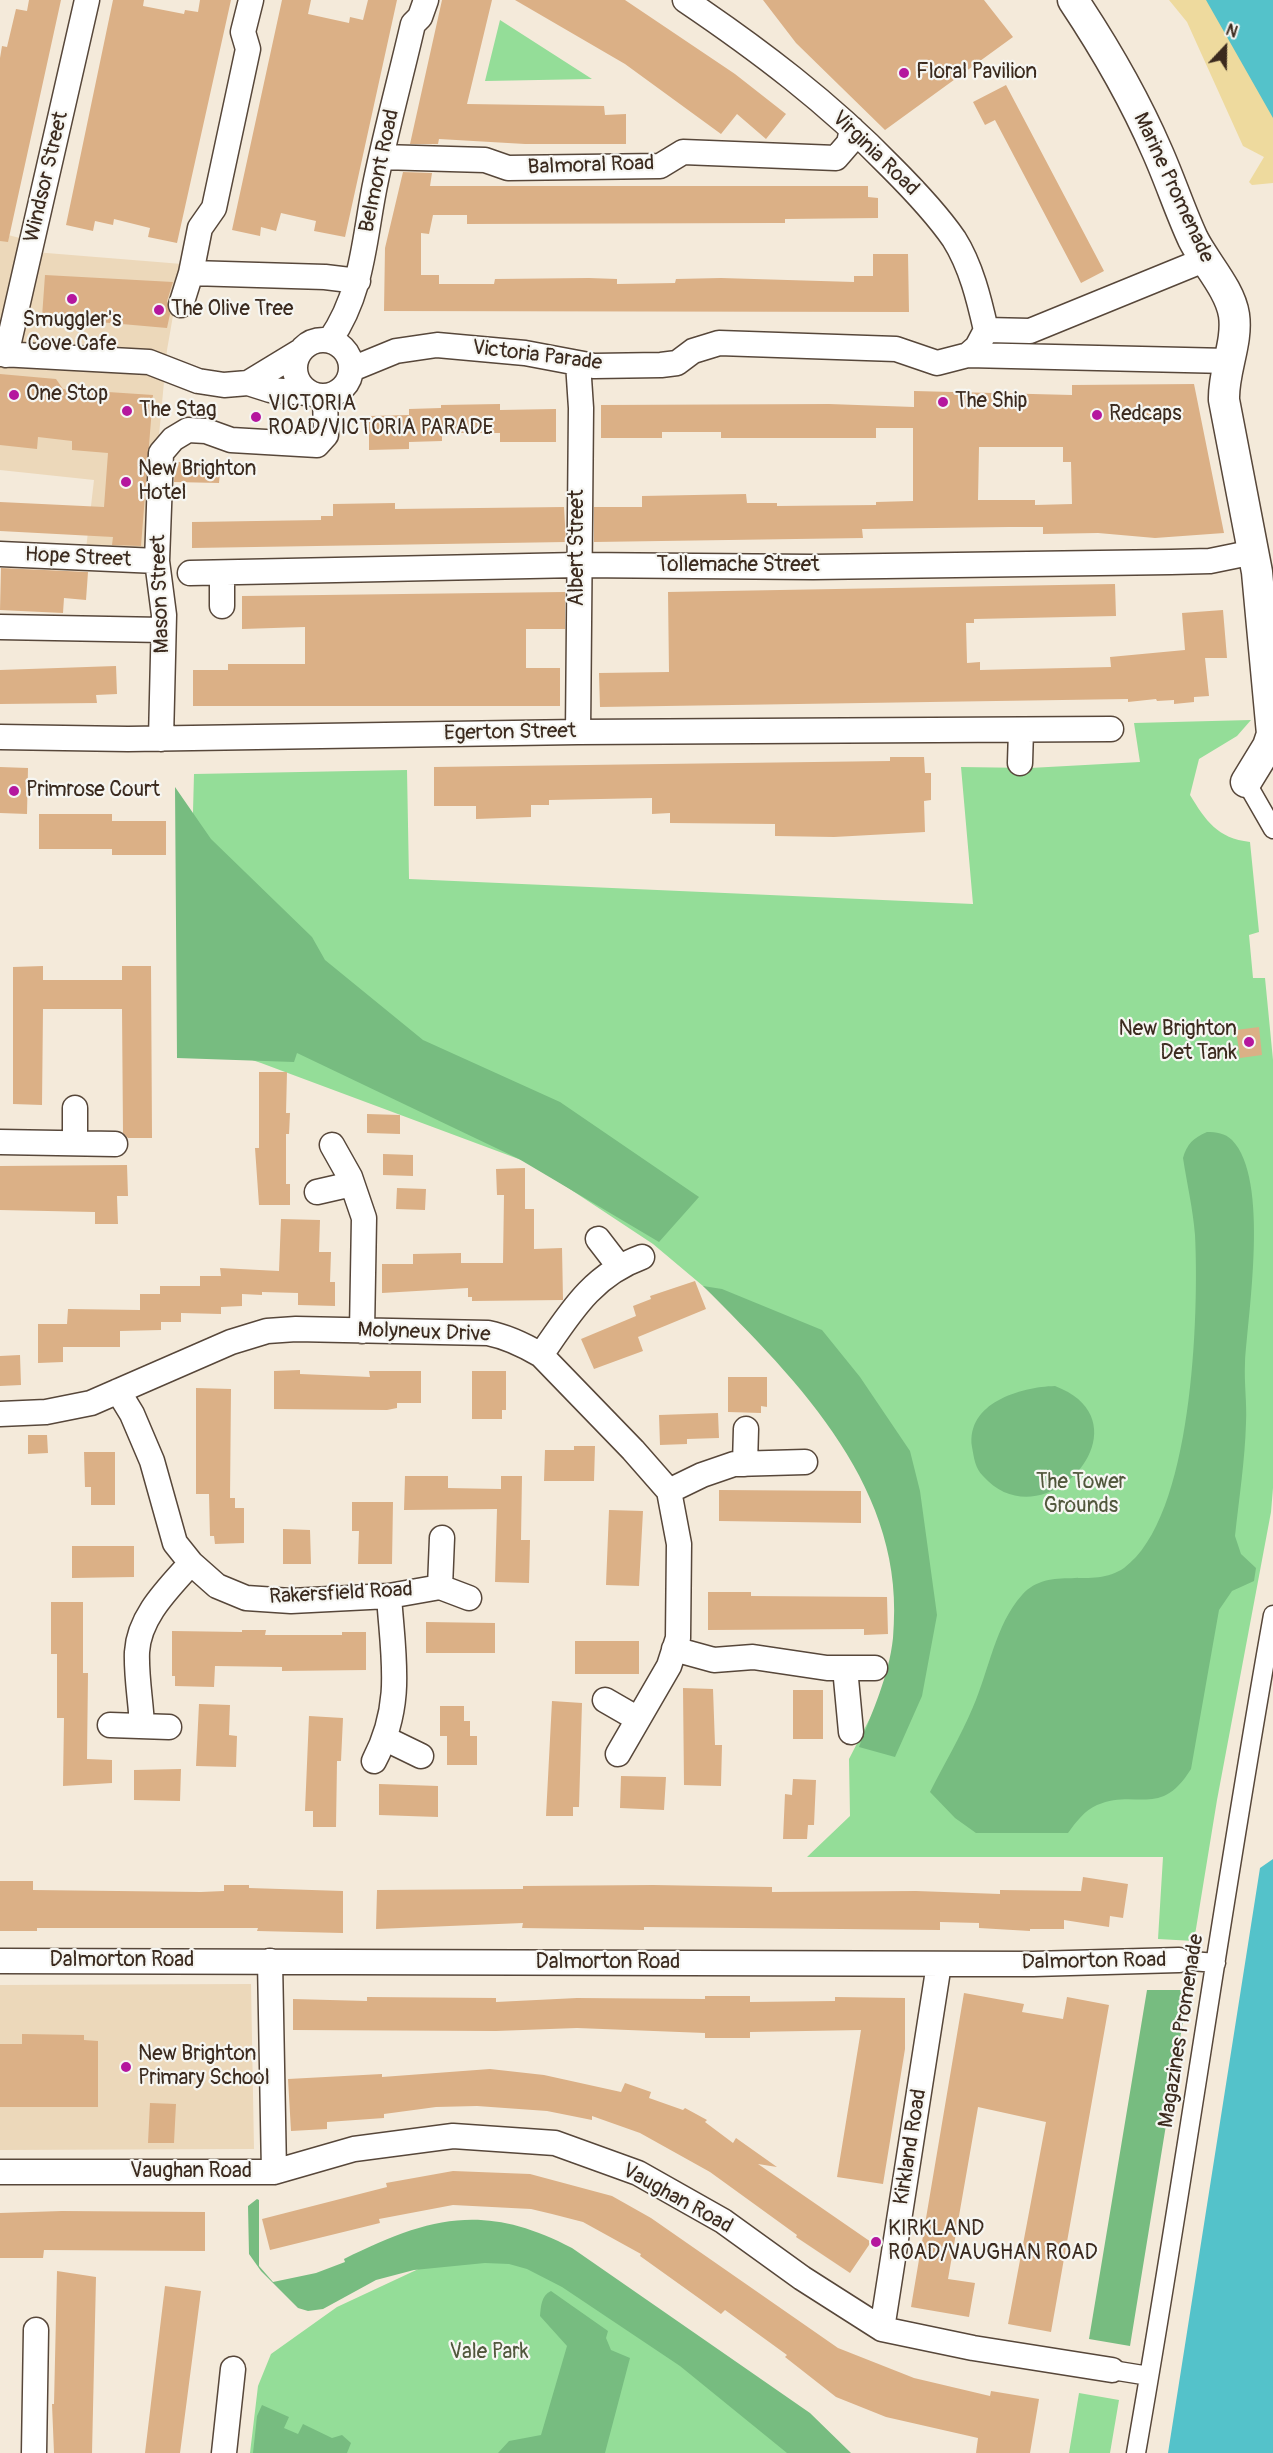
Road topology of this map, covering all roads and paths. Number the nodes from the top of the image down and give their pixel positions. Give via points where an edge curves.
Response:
1 (87, 0) edge
2 (250, 0) edge
3 (426, 0) edge
4 (685, 0) edge
5 (1073, 0) edge
6 (852, 129) junction
7 (381, 157) junction
8 (1203, 260) junction
9 (191, 273) junction
10 (358, 281) junction
11 (181, 304) dead end
12 (986, 330) junction
13 (330, 340) junction
14 (299, 352) junction
15 (3, 355) edge
16 (968, 355) junction
17 (578, 363) junction
18 (352, 369) junction
19 (1225, 373) junction
20 (248, 383) junction
21 (317, 394) junction
22 (1254, 552) junction
23 (0, 554) edge
24 (157, 561) junction
25 (578, 565) junction
26 (190, 573) dead end
27 (222, 573) junction
28 (222, 606) dead end
29 (0, 627) edge
30 (163, 630) junction
31 (1111, 729) dead end
32 (1021, 730) junction
33 (578, 732) junction
34 (0, 737) edge
35 (161, 738) junction
36 (1020, 764) dead end
37 (1246, 782) joint
38 (1273, 829) edge
39 (75, 1108) dead end
40 (0, 1142) edge
41 (75, 1143) junction
42 (115, 1144) dead end
43 (332, 1145) dead end
44 (352, 1184) junction
45 (317, 1192) dead end
46 (598, 1239) dead end
47 (642, 1257) dead end
48 (618, 1265) junction
49 (362, 1331) junction
50 (541, 1355) junction
51 (118, 1391) junction
52 (0, 1414) edge
53 (746, 1429) dead end
54 (805, 1462) dead end
55 (745, 1464) junction
56 (669, 1491) junction
57 (442, 1538) dead end
58 (191, 1563) junction
59 (440, 1587) junction
60 (389, 1596) junction
61 (469, 1599) dead end
62 (1273, 1615) edge
63 (674, 1649) junction
64 (846, 1668) junction
65 (875, 1668) dead end
66 (605, 1700) dead end
67 (638, 1719) junction
68 (110, 1725) dead end
69 (142, 1726) junction
70 (169, 1727) dead end
71 (851, 1732) dead end
72 (386, 1739) junction
73 (618, 1754) dead end
74 (421, 1756) dead end
75 (374, 1761) dead end
76 (0, 1960) edge
77 (1179, 1960) joint
78 (270, 1961) junction
79 (1215, 1963) junction
80 (939, 1964) junction
81 (0, 2172) edge
82 (274, 2172) junction
83 (882, 2329) junction
84 (36, 2330) dead end
85 (233, 2368) dead end
86 (1112, 2370) joint
87 (1149, 2376) junction
88 (34, 2453) edge
89 (224, 2453) edge
90 (1136, 2453) edge

1 - 15 street, Windsor Street
2 - 9 street via 243,32 248,49 214,208 200,228
3 - 7 street, Belmont Road via 413,24
4 - 6 street, Virginia Road via 773,62
5 - 8 street, Marine Promenade via 1096,33 1138,110
6 - 7 street, Balmoral Road via 849,143 836,158 683,152 660,166 508,168 485,160
6 - 12 street, Virginia Road via 919,195 955,240 970,274
7 - 10 street, Belmont Road
8 - 12 street via 1030,331
8 - 19 street, Marine Promenade via 1226,292 1234,315
9 - 10 street
9 - 11 street
10 - 13 street, Belmont Road via 345,318
12 - 16 street
13 - 14 street via 309,344
13 - 18 street via 347,353
14 - 20 street
14 - 21 street via 296,379
15 - 20 street via 150,363 198,381
16 - 17 street, Victoria Parade via 937,363 896,349 719,343 693,351 677,363
16 - 19 street, Victoria Parade
17 - 18 street, Victoria Parade via 437,345 396,351
17 - 25 street, Albert Street
18 - 21 street via 345,387 338,393
19 - 22 street, Marine Promenade via 1224,400
20 - 21 street via 270,390
21 - 24 street, Mason Street via 326,435 317,445 231,440 206,431 188,430 172,439 161,453
22 - 25 street, Tollemache Street via 1210,561 1172,562 813,567
22 - 37 street, Marine Promenade via 1272,734
23 - 24 street, Hope Street
24 - 30 street, Mason Street
25 - 27 street, Tollemache Street
25 - 33 street, Albert Street
26 - 27 street, Tollemache Street
27 - 28 street
29 - 30 street
30 - 35 street, Mason Street
31 - 32 street, Egerton Street
32 - 33 street, Egerton Street
32 - 36 street
33 - 35 street, Egerton Street
34 - 35 street, Egerton Street
37 - 38 street
39 - 41 street
40 - 41 street
41 - 42 street
43 - 44 street
44 - 45 street
44 - 49 street via 364,1218
46 - 48 street
47 - 48 street
48 - 50 street via 580,1298
49 - 50 street, Molyneux Drive via 488,1333 507,1337
49 - 51 street, Molyneux Drive via 267,1331 231,1342
50 - 56 street, Molyneux Drive
51 - 52 street, Molyneux Drive via 46,1412
51 - 58 street, Rakersfield Road via 152,1461 175,1543
53 - 55 street
54 - 55 street
55 - 56 street via 702,1475
56 - 63 street via 679,1544 678,1638
57 - 59 street, Rakersfield Road
58 - 60 street, Rakersfield Road via 217,1586 246,1598 291,1601
58 - 69 street via 157,1601 141,1632 137,1652
59 - 60 street, Rakersfield Road
59 - 61 street, Rakersfield Road
60 - 72 street via 395,1701
62 - 79 street, Magazines Promenade
63 - 64 street via 714,1659 753,1657
63 - 67 street via 669,1666
64 - 65 street
64 - 71 street
66 - 67 street
67 - 73 street
68 - 69 street
69 - 70 street
72 - 74 street
72 - 75 street
76 - 78 street, Dalmorton Road
77 - 79 street, Dalmorton Road
77 - 80 street, Dalmorton Road
78 - 80 street, Dalmorton Road
78 - 82 street
79 - 87 street, Magazines Promenade
80 - 83 street, Kirkland Road
81 - 82 street, Vaughan Road
82 - 83 street, Vaughan Road via 354,2149 453,2136 555,2143 638,2173 723,2220 802,2278
83 - 86 street, Vaughan Road
84 - 88 street
85 - 89 street
86 - 87 street, Vaughan Road
87 - 90 street, Magazines Promenade

